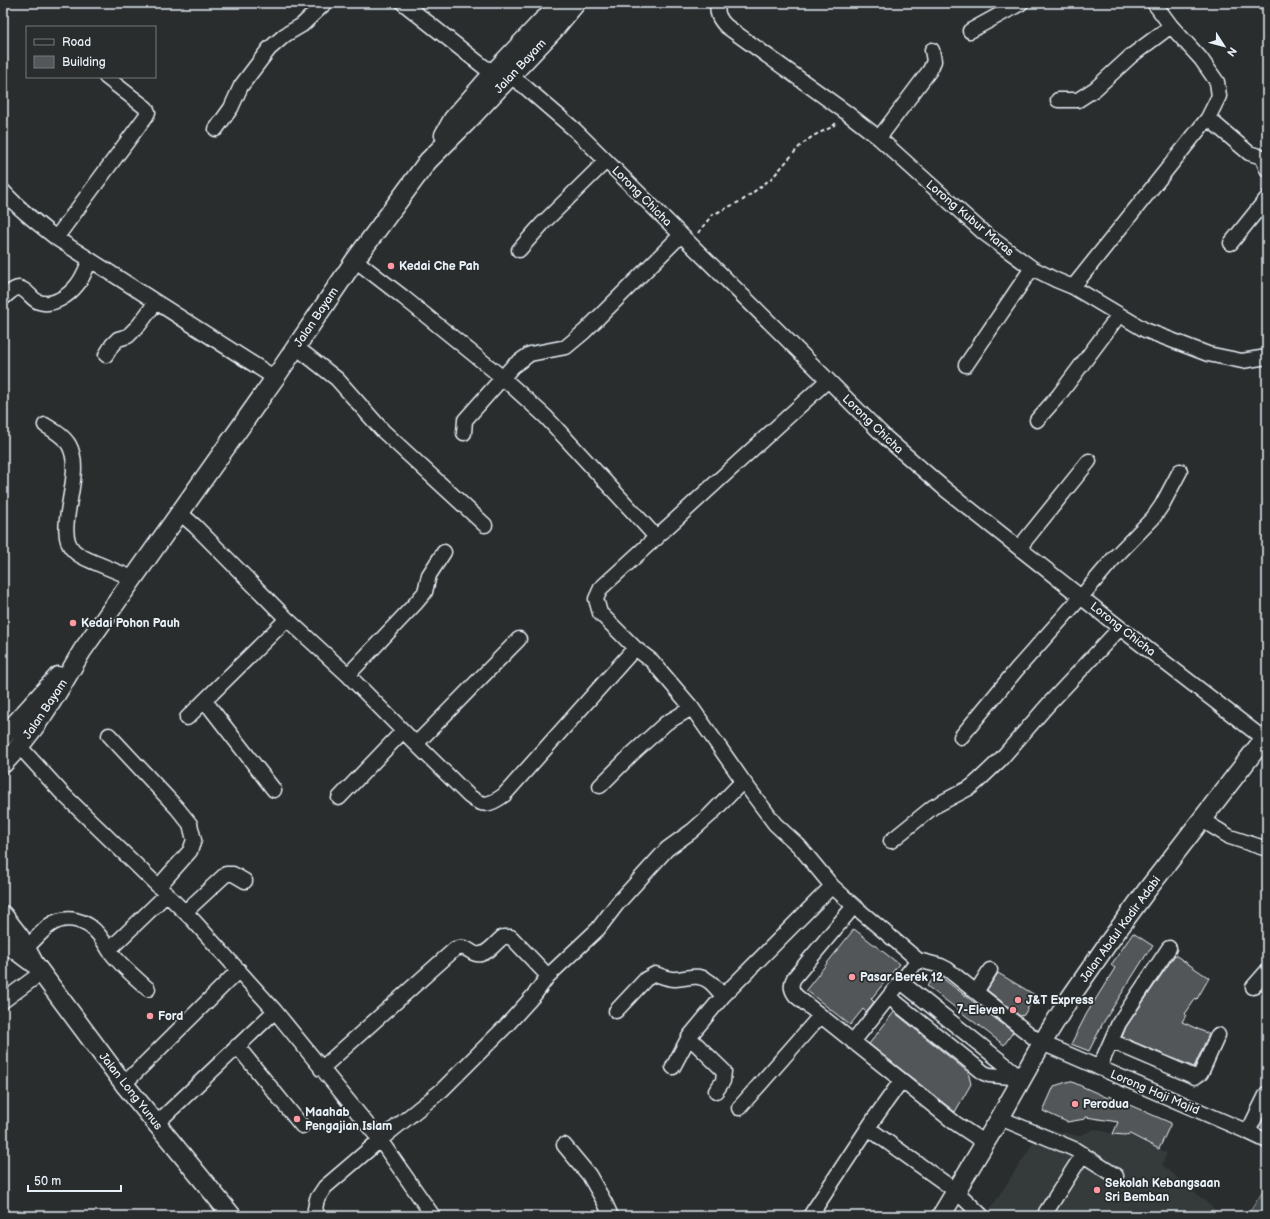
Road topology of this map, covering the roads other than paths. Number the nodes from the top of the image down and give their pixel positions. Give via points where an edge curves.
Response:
1 (325, 3) edge
2 (404, 3) edge
3 (566, 3) edge
4 (576, 3) edge
5 (718, 3) edge
6 (1021, 3) edge
7 (1154, 3) edge
8 (1264, 3) edge
9 (1267, 6) edge
10 (1171, 26) junction
11 (970, 31) dead end
12 (932, 50) dead end
13 (502, 74) junction
14 (107, 78) edge
15 (1058, 100) dead end
16 (1208, 118) junction
17 (216, 129) dead end
18 (879, 138) junction
19 (1265, 159) edge
20 (606, 161) junction
21 (3, 191) edge
22 (1267, 198) edge
23 (56, 238) junction
24 (685, 239) junction
25 (1231, 243) dead end
26 (519, 250) dead end
27 (90, 260) junction
28 (355, 260) junction
29 (1032, 268) junction
30 (1074, 287) junction
31 (3, 298) edge
32 (156, 302) junction
33 (1119, 315) junction
34 (296, 347) junction
35 (106, 355) dead end
36 (1267, 357) edge
37 (966, 365) dead end
38 (275, 378) junction
39 (503, 378) junction
40 (828, 380) junction
41 (1038, 420) dead end
42 (45, 425) dead end
43 (464, 433) dead end
44 (1090, 461) dead end
45 (1180, 472) dead end
46 (180, 513) junction
47 (485, 525) dead end
48 (657, 538) junction
49 (1020, 548) junction
50 (444, 552) dead end
51 (133, 578) junction
52 (1081, 597) junction
53 (287, 619) junction
54 (1120, 628) junction
55 (519, 639) dead end
56 (635, 648) junction
57 (82, 651) junction
58 (348, 675) junction
59 (205, 701) junction
60 (692, 708) junction
61 (187, 718) dead end
62 (403, 731) junction
63 (5, 732) edge
64 (109, 735) dead end
65 (961, 737) dead end
66 (1266, 737) edge
67 (416, 744) junction
68 (20, 747) junction
69 (3, 764) edge
70 (743, 781) junction
71 (600, 786) dead end
72 (274, 790) dead end
73 (339, 798) dead end
74 (1202, 820) junction
75 (891, 842) dead end
76 (1267, 849) edge
77 (245, 881) dead end
78 (832, 886) junction
79 (163, 890) junction
80 (854, 906) junction
81 (185, 912) junction
82 (3, 915) edge
83 (3, 937) edge
84 (1170, 948) dead end
85 (109, 950) junction
86 (918, 960) junction
87 (34, 962) junction
88 (239, 970) junction
89 (990, 970) dead end
90 (1267, 971) edge
91 (548, 976) junction
92 (901, 982) junction
93 (1252, 987) dead end
94 (148, 989) dead end
95 (976, 992) junction
96 (723, 996) junction
97 (889, 997) junction
98 (3, 1001) edge
99 (275, 1011) junction
100 (616, 1011) dead end
101 (820, 1016) junction
102 (1218, 1035) dead end
103 (689, 1037) junction
104 (1111, 1041) junction
105 (853, 1042) junction
106 (1042, 1043) junction
107 (237, 1046) junction
108 (672, 1067) dead end
109 (321, 1068) junction
110 (1099, 1068) junction
111 (1022, 1078) junction
112 (901, 1081) junction
113 (124, 1084) junction
114 (716, 1091) dead end
115 (1267, 1093) edge
116 (739, 1108) dead end
117 (1000, 1118) junction
118 (157, 1123) junction
119 (302, 1126) dead end
120 (868, 1128) junction
121 (1248, 1132) junction
122 (380, 1140) junction
123 (1267, 1141) edge
124 (985, 1142) junction
125 (564, 1145) dead end
126 (1083, 1154) junction
127 (1116, 1176) dead end
128 (956, 1191) junction
129 (232, 1216) edge
130 (318, 1216) edge
131 (433, 1216) edge
132 (611, 1216) edge
133 (810, 1216) edge
134 (941, 1216) edge
135 (982, 1216) edge
136 (1045, 1216) edge

1 - 17 street via 302,25 269,49 241,86 231,108
2 - 13 street, Lorong Chicha via 484,67
3 - 13 main road via 543,20
4 - 13 main road, Jalan Bayam via 553,31
5 - 18 street, Lorong Kubur Maras via 717,12 726,26 847,112
6 - 11 street
7 - 10 street
8 - 9 street
10 - 15 street via 1131,56 1095,89 1078,100
10 - 16 street via 1201,59 1217,82 1219,96
12 - 18 street via 934,61 930,70
13 - 20 street, Lorong Chicha via 517,80 575,130
13 - 28 main road, Jalan Bayam via 453,119 428,161
14 - 23 street via 148,112
16 - 19 street via 1249,153
16 - 30 street
18 - 29 street, Lorong Kubur Maras via 984,233
20 - 24 street, Lorong Chicha
20 - 26 street
21 - 23 street
22 - 25 street
23 - 27 street
24 - 39 street via 566,347 530,354
24 - 40 street, Lorong Chicha
27 - 31 street via 78,285 58,301 48,304 38,302 19,288
27 - 32 street
28 - 34 main road, Jalan Bayam
28 - 39 street
29 - 30 street, Lorong Kubur Maras
29 - 37 street
30 - 33 street, Lorong Kubur Maras
32 - 35 street via 139,325 128,336 118,339
32 - 38 street
33 - 36 street, Lorong Kubur Maras via 1145,330 1208,354 1242,361
33 - 41 street
34 - 38 main road, Jalan Bayam
34 - 47 street via 338,380 383,431
38 - 46 main road, Jalan Bayam
39 - 43 street via 465,420
39 - 48 street via 546,417
40 - 48 street
40 - 49 street, Lorong Chicha via 885,438
42 - 51 street via 69,444 74,457 74,475 65,531 68,543 74,552 84,558
44 - 49 street
45 - 52 street via 1153,518
46 - 51 main road, Jalan Bayam
46 - 53 street
48 - 56 street via 601,588 596,599 600,613
49 - 52 street, Lorong Chicha
50 - 58 street via 429,575 425,592
51 - 57 main road, Jalan Bayam
52 - 54 street, Lorong Chicha
52 - 65 street
53 - 58 street
53 - 59 street
54 - 66 street, Lorong Chicha
54 - 75 street via 980,780 932,807
55 - 67 street
56 - 60 street via 652,661
56 - 67 street via 496,801 487,804 477,803
57 - 63 main road, Jalan Bayam
57 - 68 main road, Jalan Bayam via 40,720
58 - 62 street
59 - 61 street
59 - 72 street
60 - 70 street
60 - 71 street via 666,723
62 - 67 street
62 - 73 street
64 - 79 street via 190,824 194,840 190,851
66 - 74 main road, Jalan Abdul Kadir Adabi
68 - 69 main road, Jalan Bayam
68 - 79 street via 61,792
70 - 78 street via 774,824 799,846
70 - 91 street via 710,815 667,849 598,929
74 - 76 street via 1230,837
74 - 106 main road, Jalan Abdul Kadir Adabi via 1106,946
77 - 81 street via 233,874 226,874
78 - 80 street
78 - 96 street
79 - 81 street
79 - 85 street
80 - 86 street
80 - 101 street via 792,983 791,988 796,996
81 - 88 street
82 - 87 main road, Jalan Long Yunus via 20,937
83 - 87 main road, Jalan Long Yunus via 10,946
84 - 104 street via 1122,1018
85 - 87 street via 98,934 86,924 76,919 62,920 51,925
85 - 94 street
86 - 92 street
86 - 95 street, Lorong Haji Majid via 947,969
87 - 98 street
87 - 113 main road, Jalan Long Yunus
88 - 99 street
88 - 113 street
89 - 95 street
90 - 93 street
91 - 109 street via 511,937 504,937 480,955 461,947 455,949
91 - 122 street via 506,1026 442,1090
92 - 97 street
92 - 111 street
95 - 106 street, Lorong Haji Majid
96 - 100 street via 710,982 697,977 676,979 655,974 646,979
96 - 103 street
97 - 105 street
97 - 111 street via 984,1073
99 - 107 street
99 - 109 street
101 - 105 street
101 - 116 street
102 - 104 street via 1201,1073 1195,1077
103 - 108 street
103 - 114 street via 724,1071 723,1081
104 - 110 street
105 - 112 street
106 - 110 street, Lorong Haji Majid
106 - 111 main road, Jalan Abdul Kadir Adabi
107 - 118 street
107 - 119 street
109 - 122 street
110 - 121 street, Lorong Haji Majid
111 - 117 main road, Jalan Abdul Kadir Adabi
112 - 120 street
112 - 124 street via 955,1123
113 - 118 main road, Jalan Long Yunus
115 - 121 street
117 - 124 main road, Jalan Abdul Kadir Adabi
117 - 126 street
118 - 129 main road, Jalan Long Yunus
120 - 128 street
120 - 133 street
121 - 123 street, Lorong Haji Majid
122 - 130 street via 325,1187 317,1199 315,1209
122 - 131 street
124 - 128 main road, Jalan Abdul Kadir Adabi
125 - 132 street via 590,1175
126 - 127 street
126 - 136 street
128 - 134 main road, Jalan Abdul Kadir Adabi
128 - 135 street

